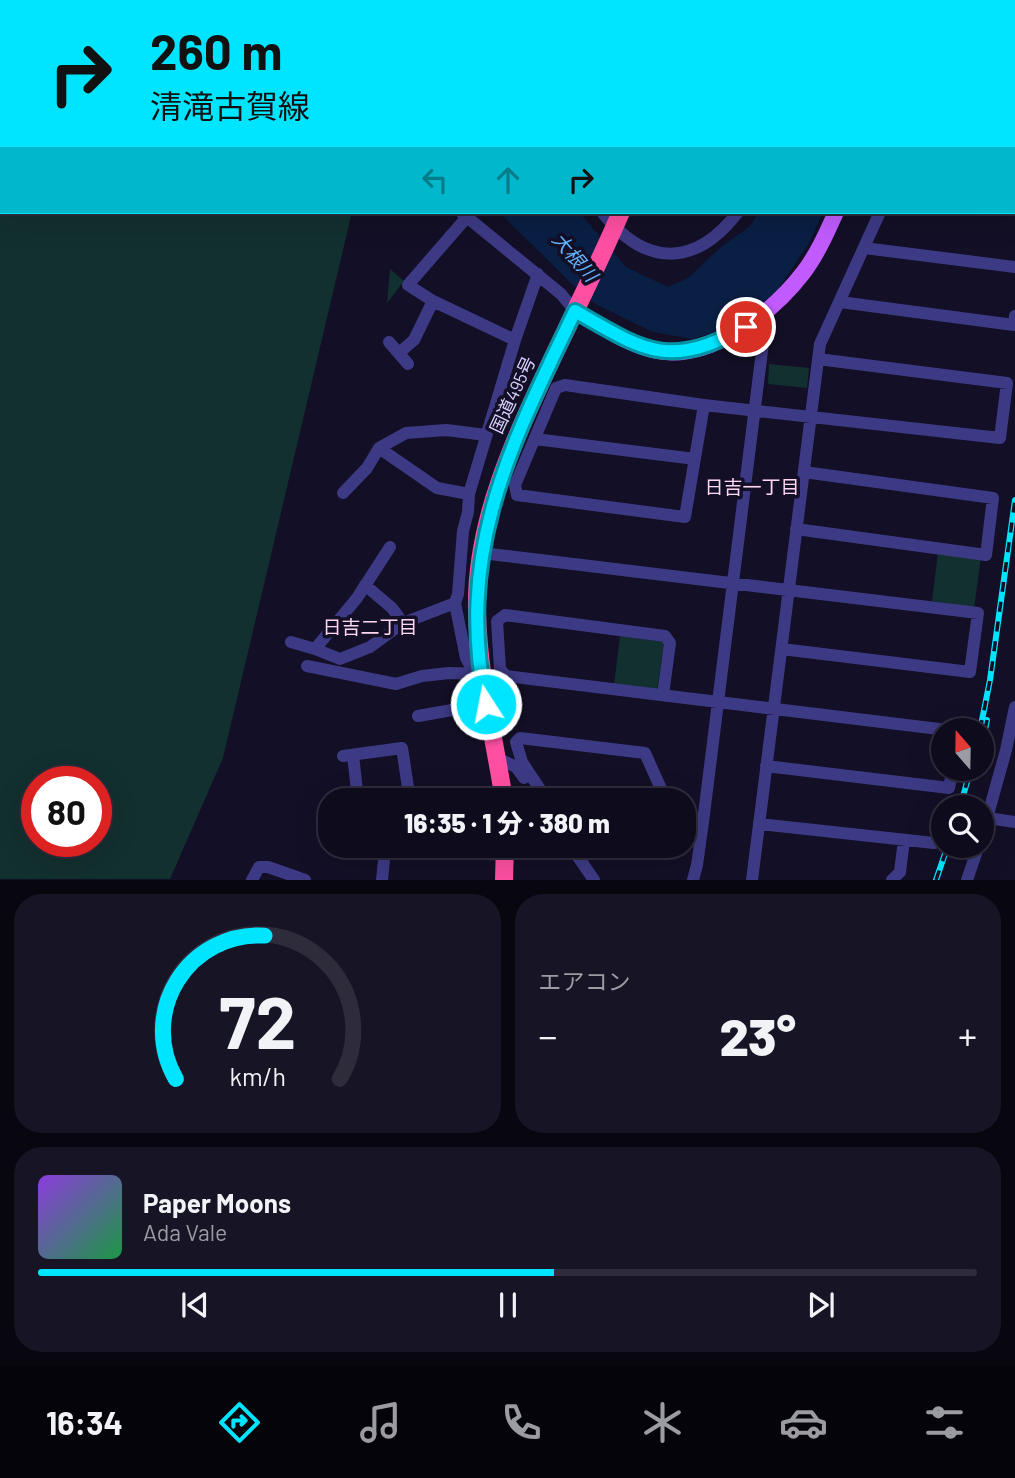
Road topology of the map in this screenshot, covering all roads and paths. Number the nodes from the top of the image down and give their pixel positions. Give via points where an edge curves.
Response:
1 (464, 214) edge
2 (736, 214) edge
3 (835, 214) edge
4 (879, 214) edge
5 (616, 224) edge
6 (863, 248) junction
7 (1015, 267) edge
8 (538, 274) junction
9 (433, 301) junction
10 (840, 302) junction
11 (578, 305) junction
12 (767, 311) junction
13 (1015, 316) edge
14 (515, 340) junction
15 (389, 342) dead end
16 (400, 352) junction
17 (818, 359) junction
18 (408, 363) dead end
19 (704, 405) junction
20 (755, 410) junction
21 (811, 415) junction
22 (486, 435) junction
23 (535, 439) junction
24 (379, 448) junction
25 (695, 459) junction
26 (804, 472) junction
27 (343, 493) dead end
28 (469, 495) junction
29 (796, 529) junction
30 (463, 531) junction
31 (484, 544) junction
32 (390, 547) dead end
33 (734, 583) junction
34 (365, 585) junction
35 (789, 589) junction
36 (455, 603) junction
37 (403, 623) junction
38 (291, 642) dead end
39 (315, 649) junction
40 (782, 649) junction
41 (307, 666) dead end
42 (480, 670) junction
43 (663, 695) junction
44 (719, 703) junction
45 (486, 704) junction
46 (1015, 707) edge
47 (773, 709) junction
48 (418, 716) dead end
49 (931, 728) edge
50 (497, 758) junction
51 (766, 766) junction
52 (950, 781) edge
53 (355, 788) edge
54 (408, 788) edge
55 (502, 788) edge
56 (531, 788) edge
57 (539, 788) edge
58 (661, 788) edge
59 (994, 795) edge
60 (994, 819) edge
61 (696, 821) edge
62 (703, 822) junction
63 (1015, 822) edge
64 (759, 824) junction
65 (904, 840) junction
66 (931, 843) edge
67 (384, 858) edge
68 (505, 858) edge
69 (579, 858) edge
70 (975, 858) edge
71 (756, 877) edge
72 (252, 880) edge
73 (304, 880) edge
74 (382, 880) edge
75 (504, 880) edge
76 (594, 880) edge
77 (693, 880) edge
78 (892, 880) edge
79 (967, 880) edge

1 - 8 street
1 - 9 street via 408,285
2 - 5 street via 703,245 676,253 641,248
3 - 12 main road via 804,272
4 - 6 street
5 - 11 highway, 国道495号
6 - 7 street
6 - 10 street
8 - 11 street
8 - 14 street
9 - 14 street
9 - 16 street via 414,340
10 - 13 street via 1014,324
10 - 17 street via 820,344
11 - 12 main road via 611,332 642,346 672,352 723,339
11 - 31 highway, 国道495号 via 510,451
12 - 20 street
14 - 22 street
15 - 16 street
16 - 18 street
17 - 21 street
17 - 21 street via 1007,383 1006,397 1000,438
19 - 20 street
19 - 23 street via 565,385 556,388
19 - 25 street
20 - 21 street
20 - 33 street
21 - 26 street
22 - 24 street via 446,430 406,433
22 - 28 street
23 - 25 street
23 - 25 street via 515,485 517,495 685,517
24 - 27 street
24 - 28 street via 437,488
26 - 29 street
26 - 29 street via 993,498 986,555
28 - 30 street
29 - 35 street
30 - 31 street
30 - 36 street
31 - 33 street
31 - 42 highway, 国道495号 via 477,607
32 - 34 street
33 - 35 street
33 - 44 street
34 - 37 street
34 - 39 street
35 - 40 street
35 - 40 street via 978,613 970,672
36 - 37 street
36 - 42 street via 466,657
37 - 39 street via 370,647 340,659
38 - 39 street
40 - 47 street
41 - 42 street via 396,684 422,676
42 - 45 highway, 国道495号
43 - 43 street via 506,676 500,669 497,621 505,615 666,635 670,643
43 - 44 street
44 - 47 street
44 - 62 street
45 - 48 street
45 - 50 highway, 国道495号
46 - 59 street
47 - 49 street
47 - 51 street
50 - 55 highway, 国道495号
50 - 56 street via 516,767
51 - 52 street via 949,788
51 - 64 street
53 - 54 street via 348,755 402,748
57 - 58 street via 522,762 516,742 520,738 645,753
60 - 63 street
61 - 62 street
62 - 77 street
64 - 65 street
64 - 71 street
65 - 66 street
65 - 78 street via 900,872
67 - 74 street
68 - 75 highway
69 - 76 street
70 - 79 street
72 - 73 street via 259,867 268,867

